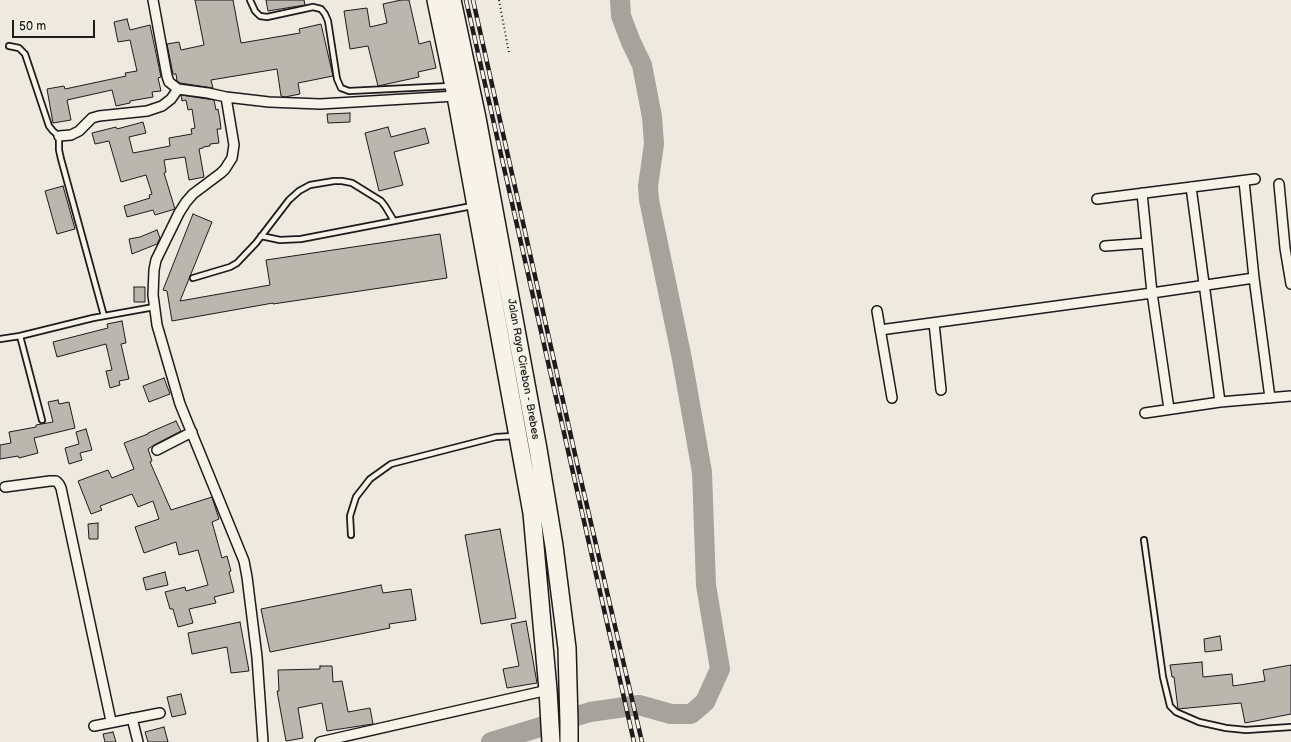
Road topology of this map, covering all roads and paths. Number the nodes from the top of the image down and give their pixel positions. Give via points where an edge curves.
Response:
1 (153, 0) edge
2 (250, 0) edge
3 (436, 0) edge
4 (452, 0) edge
5 (498, 0) edge
6 (9, 46) dead end
7 (509, 53) dead end
8 (178, 89) junction
9 (455, 91) junction
10 (226, 97) junction
11 (59, 136) junction
12 (1255, 179) dead end
13 (1244, 181) junction
14 (1279, 184) dead end
15 (1191, 187) junction
16 (1142, 193) junction
17 (1097, 199) dead end
18 (476, 205) junction
19 (394, 221) junction
20 (262, 236) junction
21 (1147, 242) junction
22 (1105, 246) dead end
23 (193, 278) dead end
24 (1254, 278) junction
25 (1291, 284) edge
26 (1204, 285) junction
27 (1152, 293) junction
28 (154, 307) junction
29 (877, 311) dead end
30 (104, 316) junction
31 (934, 323) junction
32 (880, 330) junction
33 (20, 336) junction
34 (0, 339) edge
35 (941, 390) dead end
36 (1291, 396) edge
37 (892, 398) dead end
38 (1270, 398) junction
39 (1220, 402) junction
40 (1169, 409) junction
41 (1145, 413) dead end
42 (42, 420) dead end
43 (192, 432) junction
44 (526, 434) junction
45 (156, 450) dead end
46 (6, 487) dead end
47 (351, 535) dead end
48 (1144, 540) dead end
49 (548, 693) junction
50 (160, 712) dead end
51 (132, 718) junction
52 (111, 721) junction
53 (94, 726) dead end
54 (1291, 728) edge
55 (550, 734) edge
56 (138, 742) edge
57 (263, 742) edge
58 (320, 742) edge
59 (569, 742) edge

1 - 8 street via 167,76 169,82
2 - 9 lane via 260,16 267,17 313,7 321,9 328,21 337,79 341,88 349,91
3 - 9 highway, Jalan Raya Cirebon - Brebes
4 - 44 highway, Jalan Raya Cirebon - Brebes via 477,118
5 - 7 path
6 - 11 lane via 20,48 25,54 49,126
8 - 10 street
8 - 11 street via 162,106 147,111 92,118 79,131
9 - 10 street via 320,104
9 - 18 highway, Jalan Raya Cirebon - Brebes
10 - 28 street via 234,144 232,158 225,169 189,198 172,227 155,264
11 - 30 lane via 60,154
12 - 13 street
13 - 15 street
13 - 24 street
14 - 25 street
15 - 16 street
15 - 26 street
16 - 17 street
16 - 21 street
18 - 19 lane
18 - 44 highway, Jalan Raya Cirebon - Brebes
19 - 20 lane via 300,239 280,240
19 - 20 lane via 385,206 365,190 347,182 326,182 299,190
20 - 23 lane via 237,263
21 - 22 street
21 - 27 street
24 - 26 street
24 - 38 street
26 - 27 street
26 - 39 street
27 - 31 street
27 - 40 street
28 - 30 lane
28 - 43 street via 172,378
29 - 32 street
30 - 33 lane
31 - 32 street
31 - 35 street
32 - 37 street
33 - 34 lane
33 - 42 lane
36 - 38 street
38 - 39 street
39 - 40 street
40 - 41 street
43 - 45 street
43 - 57 street via 244,561 257,657
44 - 47 lane via 496,437 391,464 370,479 356,496 350,516
44 - 49 highway, Jalan Raya Cirebon - Brebes
44 - 59 highway, Jalan Raya Cirebon - Brebes via 559,580 567,648
46 - 52 street via 50,481 56,482 61,488
48 - 54 lane via 1163,677 1170,706 1176,712 1199,722 1226,728
49 - 55 highway, Jalan Raya Cirebon - Brebes
49 - 58 street
50 - 51 street
51 - 52 street
51 - 56 street
52 - 53 street

